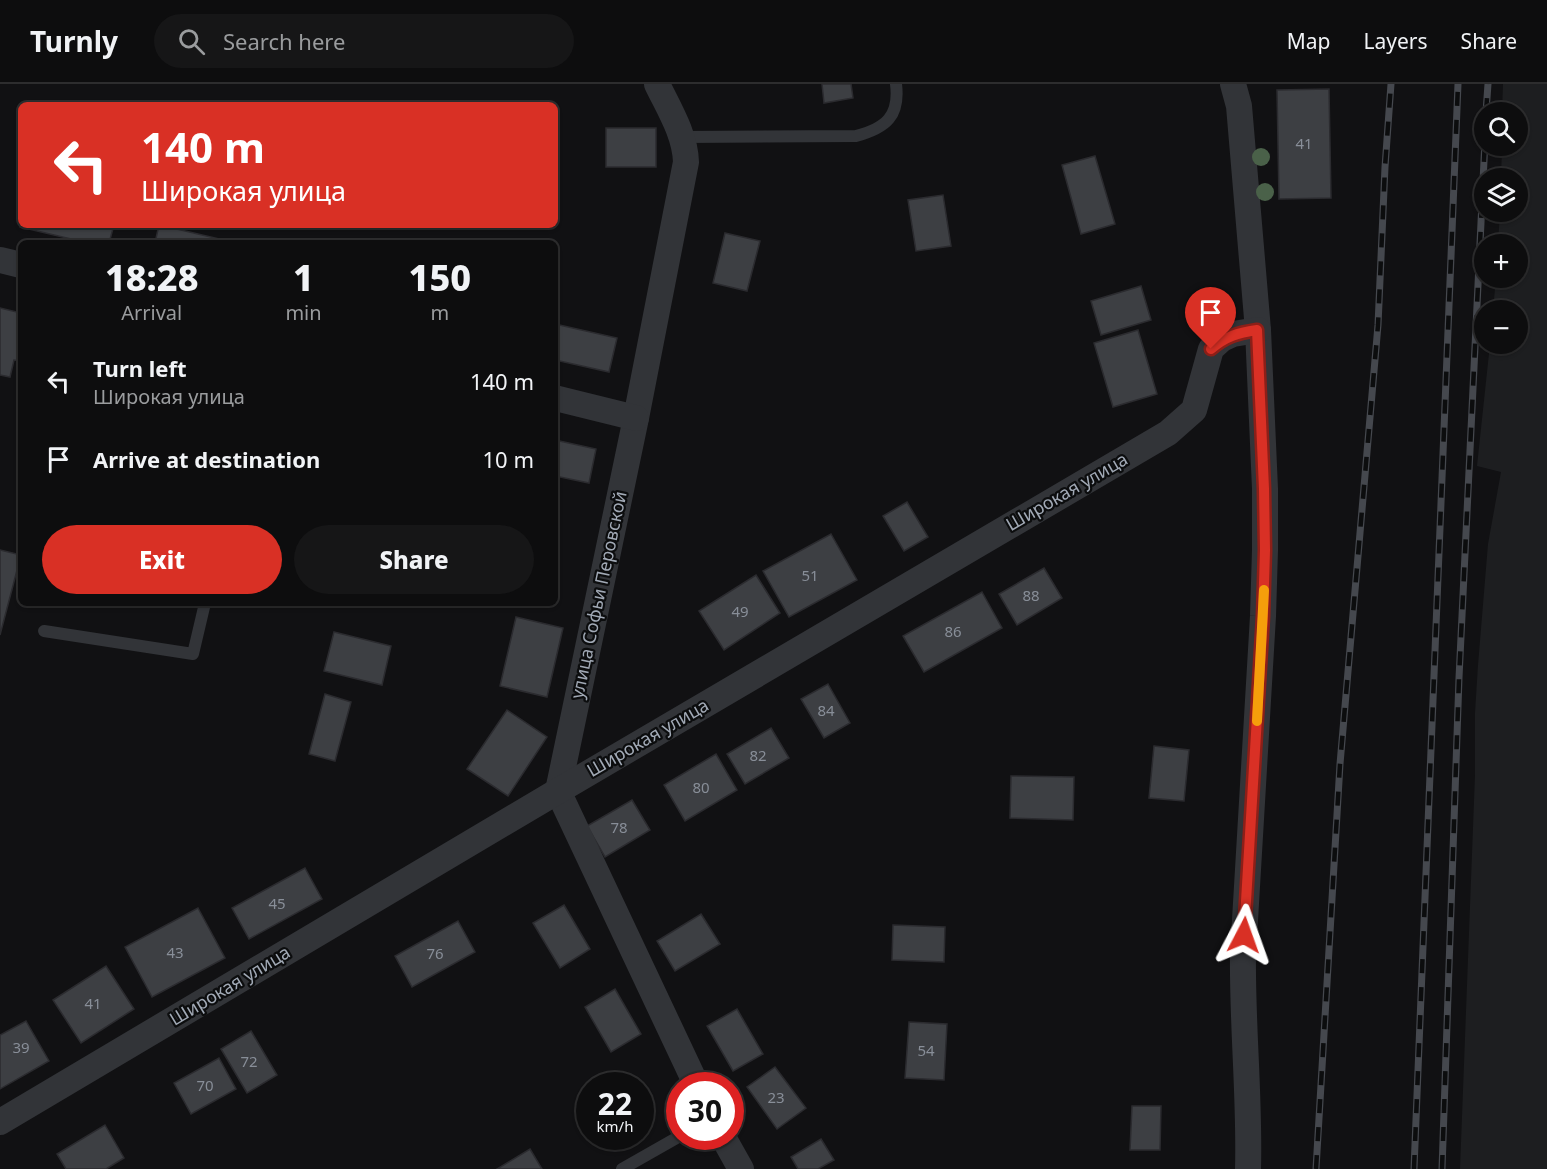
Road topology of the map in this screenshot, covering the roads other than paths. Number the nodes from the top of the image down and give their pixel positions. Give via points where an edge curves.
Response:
1 (657, 84) edge
2 (896, 84) edge
3 (1233, 84) edge
4 (682, 137) junction
5 (0, 260) edge
6 (18, 264) edge
7 (1257, 330) junction
8 (558, 399) edge
9 (636, 418) junction
10 (204, 606) edge
11 (44, 632) dead end
12 (558, 791) junction
13 (691, 1072) edge
14 (0, 1122) edge
15 (666, 1144) edge
16 (730, 1150) edge
17 (622, 1169) edge
18 (741, 1169) edge
19 (1248, 1169) edge

1 - 4 street, улица Софьи Перовской
2 - 4 lane via 898,99 893,113 874,132 856,136
3 - 7 street via 1239,106
4 - 9 street, улица Софьи Перовской via 685,171
5 - 6 street
7 - 12 street, Широкая улица via 1233,334 1211,349 1194,410 1168,433
7 - 19 street via 1265,550 1243,954
8 - 9 street
9 - 12 street, улица Софьи Перовской
10 - 11 lane via 193,654
12 - 13 street
12 - 14 street, Широкая улица
15 - 17 lane
16 - 18 street

